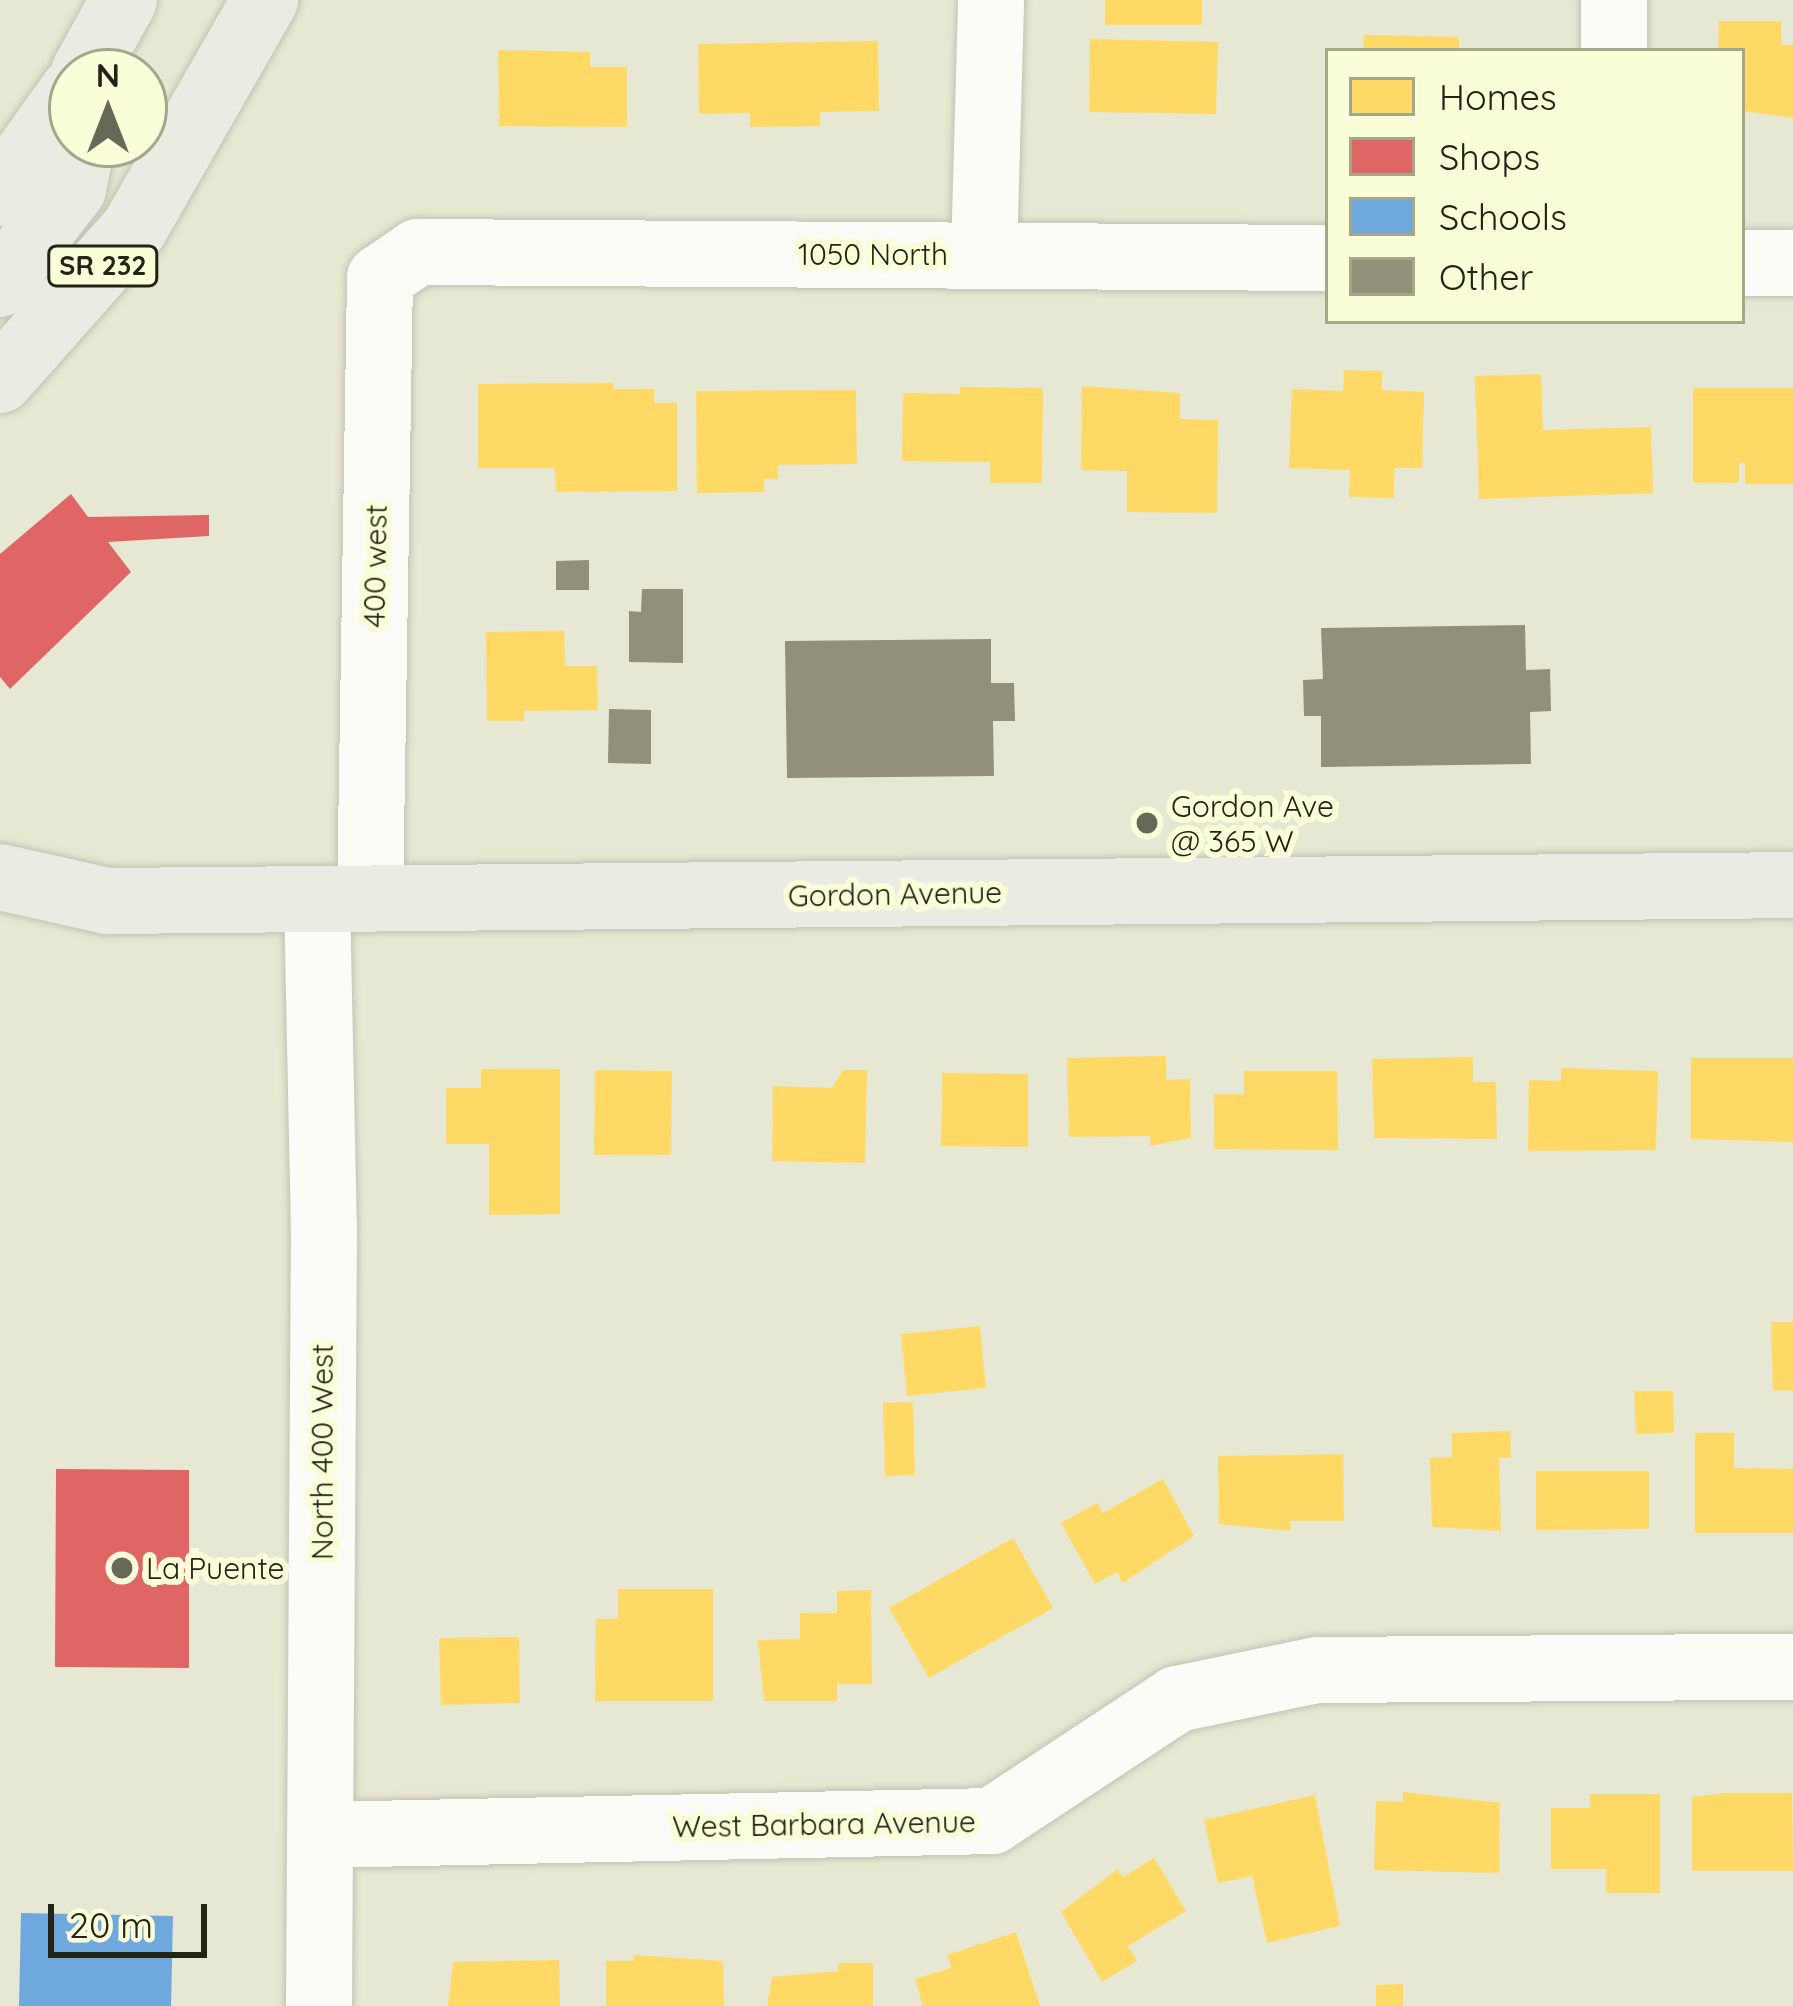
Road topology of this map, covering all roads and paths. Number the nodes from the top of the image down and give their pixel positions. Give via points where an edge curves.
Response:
1 (224, 0) edge
2 (266, 0) edge
3 (991, 0) edge
4 (1614, 0) edge
5 (1614, 48) edge
6 (48, 124) edge
7 (190, 140) junction
8 (77, 168) edge
9 (0, 193) edge
10 (418, 252) joint
11 (984, 254) junction
12 (1325, 259) edge
13 (1745, 263) edge
14 (1793, 263) edge
15 (0, 284) edge
16 (0, 380) edge
17 (0, 877) edge
18 (1793, 885) edge
19 (344, 899) junction
20 (1793, 1667) edge
21 (320, 1835) junction
22 (319, 2006) edge

1 - 7 main road
2 - 7 main road, SR 232
3 - 11 street
4 - 5 street
6 - 9 main road
7 - 16 main road, SR 232 via 134,229
8 - 15 main road via 73,189
10 - 11 street, 1050 North
10 - 19 street, 400 west via 380,278
11 - 12 street, 1050 North
13 - 14 street
17 - 19 main road, Gordon Avenue via 107,901
18 - 19 main road, Gordon Avenue
19 - 21 street, North 400 West
20 - 21 street, West Barbara Avenue via 1317,1670 1177,1699 992,1821
21 - 22 street, North 400 West

